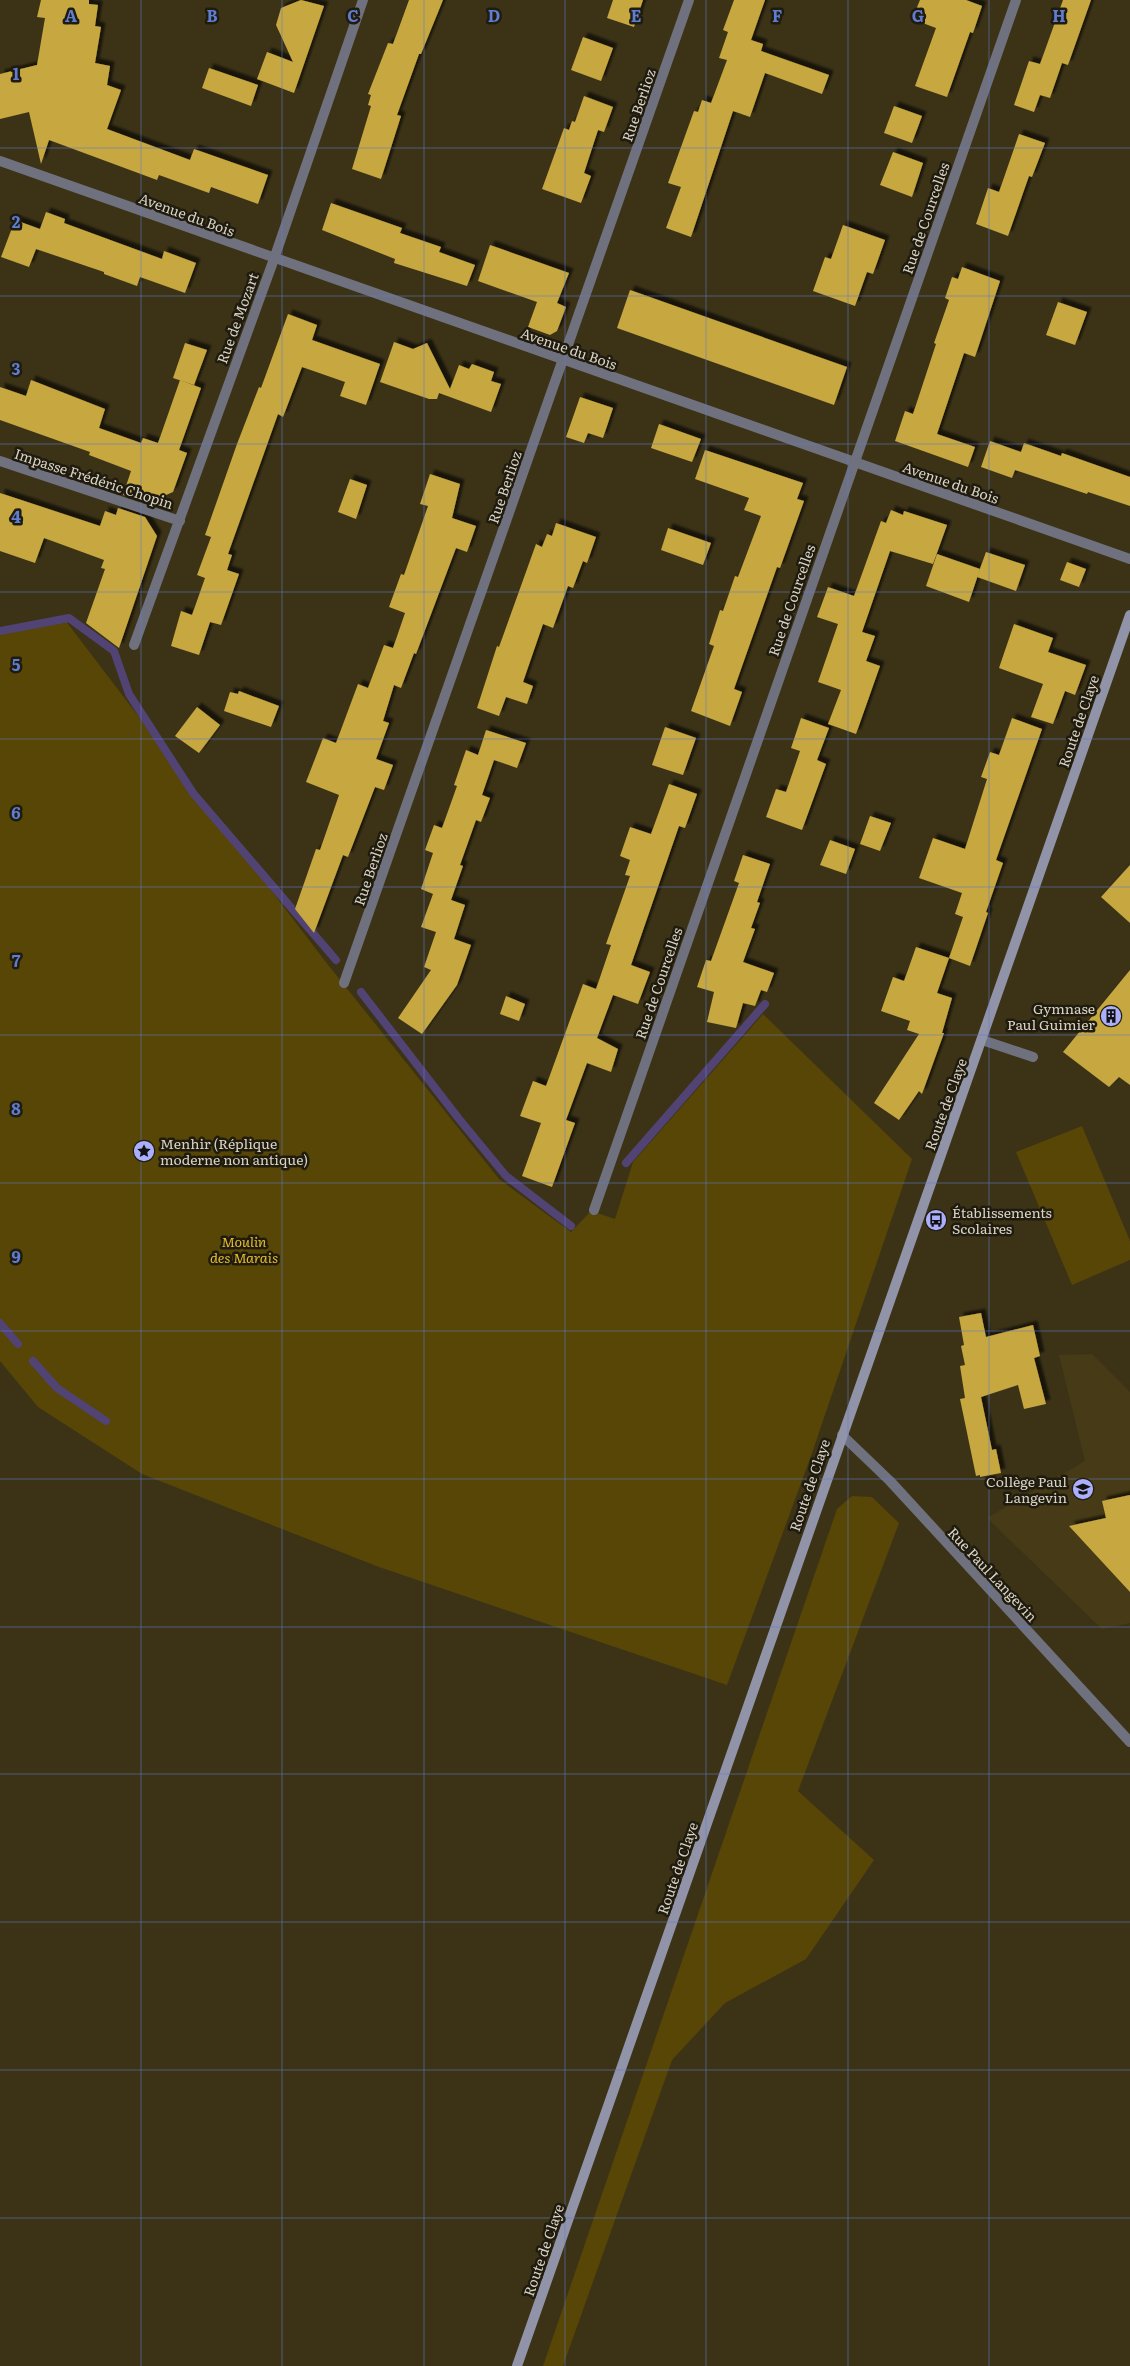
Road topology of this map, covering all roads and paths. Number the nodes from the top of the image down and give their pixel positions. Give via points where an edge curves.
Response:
1 (362, 0) edge
2 (690, 0) edge
3 (1016, 0) edge
4 (0, 161) edge
5 (274, 259) junction
6 (564, 360) junction
7 (0, 461) edge
8 (854, 462) junction
9 (180, 521) junction
10 (1130, 560) edge
11 (1130, 615) edge
12 (134, 645) dead end
13 (344, 983) dead end
14 (982, 1040) junction
15 (1033, 1057) dead end
16 (594, 1210) dead end
17 (842, 1435) junction
18 (1128, 1733) edge
19 (1130, 1742) edge
20 (517, 2366) edge

1 - 5 street, Rue de Mozart
2 - 6 street, Rue Berlioz
3 - 8 street, Rue de Courcelles
4 - 5 street, Avenue du Bois
5 - 6 street, Avenue du Bois
5 - 9 street, Rue de Mozart
6 - 8 street, Avenue du Bois
6 - 13 street, Rue Berlioz
7 - 9 street, Impasse Frédéric Chopin
8 - 10 street, Avenue du Bois
8 - 16 street, Rue de Courcelles
9 - 12 street, Rue de Mozart
11 - 14 main road, Route de Claye
14 - 15 street
14 - 17 main road, Route de Claye
17 - 18 street, Rue Paul Langevin via 890,1481
17 - 20 main road, Route de Claye
18 - 19 street, Rue Paul Langevin

